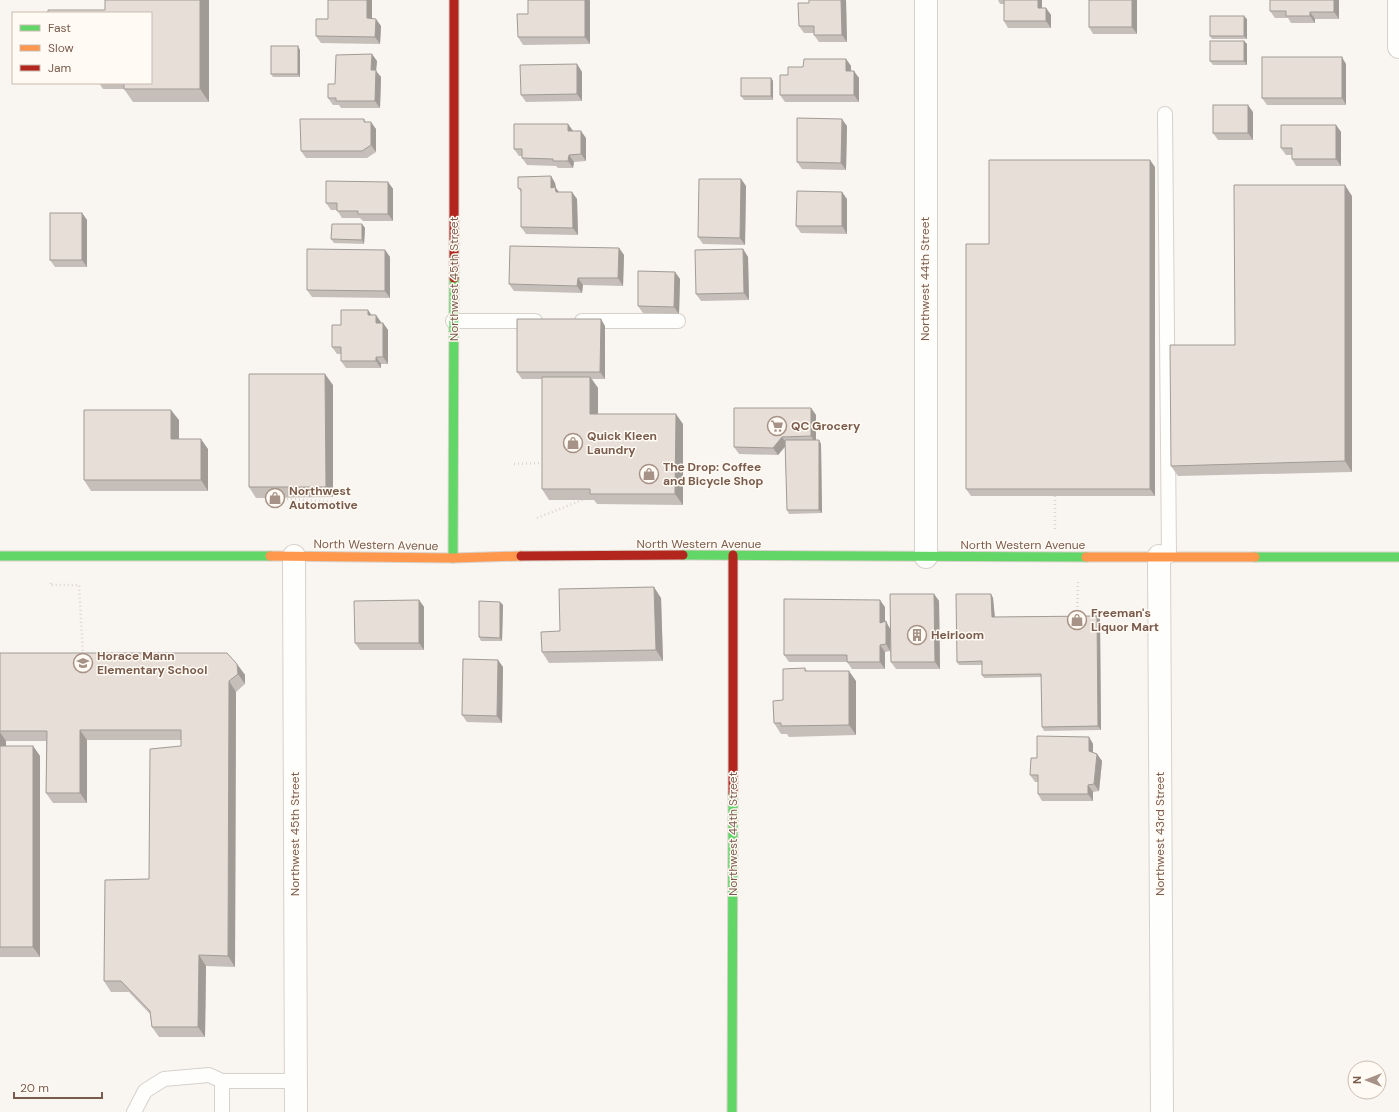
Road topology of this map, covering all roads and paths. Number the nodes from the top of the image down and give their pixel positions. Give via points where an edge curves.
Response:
1 (454, 0) edge
2 (926, 0) edge
3 (1399, 0) edge
4 (1399, 47) edge
5 (1165, 114) dead end
6 (454, 321) junction
7 (550, 321) edge
8 (566, 321) edge
9 (678, 321) dead end
10 (549, 463) edge
11 (514, 464) dead end
12 (1055, 496) edge
13 (275, 498) edge
14 (585, 500) edge
15 (347, 503) dead end
16 (536, 518) dead end
17 (0, 556) edge
18 (52, 556) junction
19 (294, 556) junction
20 (733, 556) junction
21 (1164, 556) junction
22 (926, 557) junction
23 (1055, 557) junction
24 (1078, 557) junction
25 (453, 558) junction
26 (1399, 558) edge
27 (1078, 620) edge
28 (83, 655) edge
29 (222, 1081) junction
30 (296, 1081) junction
31 (134, 1112) edge
32 (222, 1112) edge
33 (296, 1112) edge
34 (732, 1112) edge
35 (1162, 1112) edge

1 - 6 street, Northwest 45th Street
2 - 22 street, Northwest 44th Street
3 - 4 street
5 - 21 lane
6 - 7 lane
6 - 25 street, Northwest 45th Street
8 - 9 lane
10 - 11 path
12 - 23 path
13 - 15 path
14 - 16 path
17 - 18 street, North Western Avenue
18 - 19 street, North Western Avenue
18 - 28 path via 50,585 79,585
19 - 25 street, North Western Avenue
19 - 30 street, Northwest 45th Street
20 - 22 street, North Western Avenue
20 - 25 street, North Western Avenue
20 - 34 street, Northwest 44th Street
21 - 24 street, North Western Avenue
21 - 26 street, North Western Avenue
21 - 35 street, Northwest 43rd Street
22 - 23 street, North Western Avenue
23 - 24 street, North Western Avenue
24 - 27 path
29 - 30 lane
29 - 31 lane via 209,1075 164,1079 145,1091
29 - 32 lane
30 - 33 street, Northwest 45th Street

